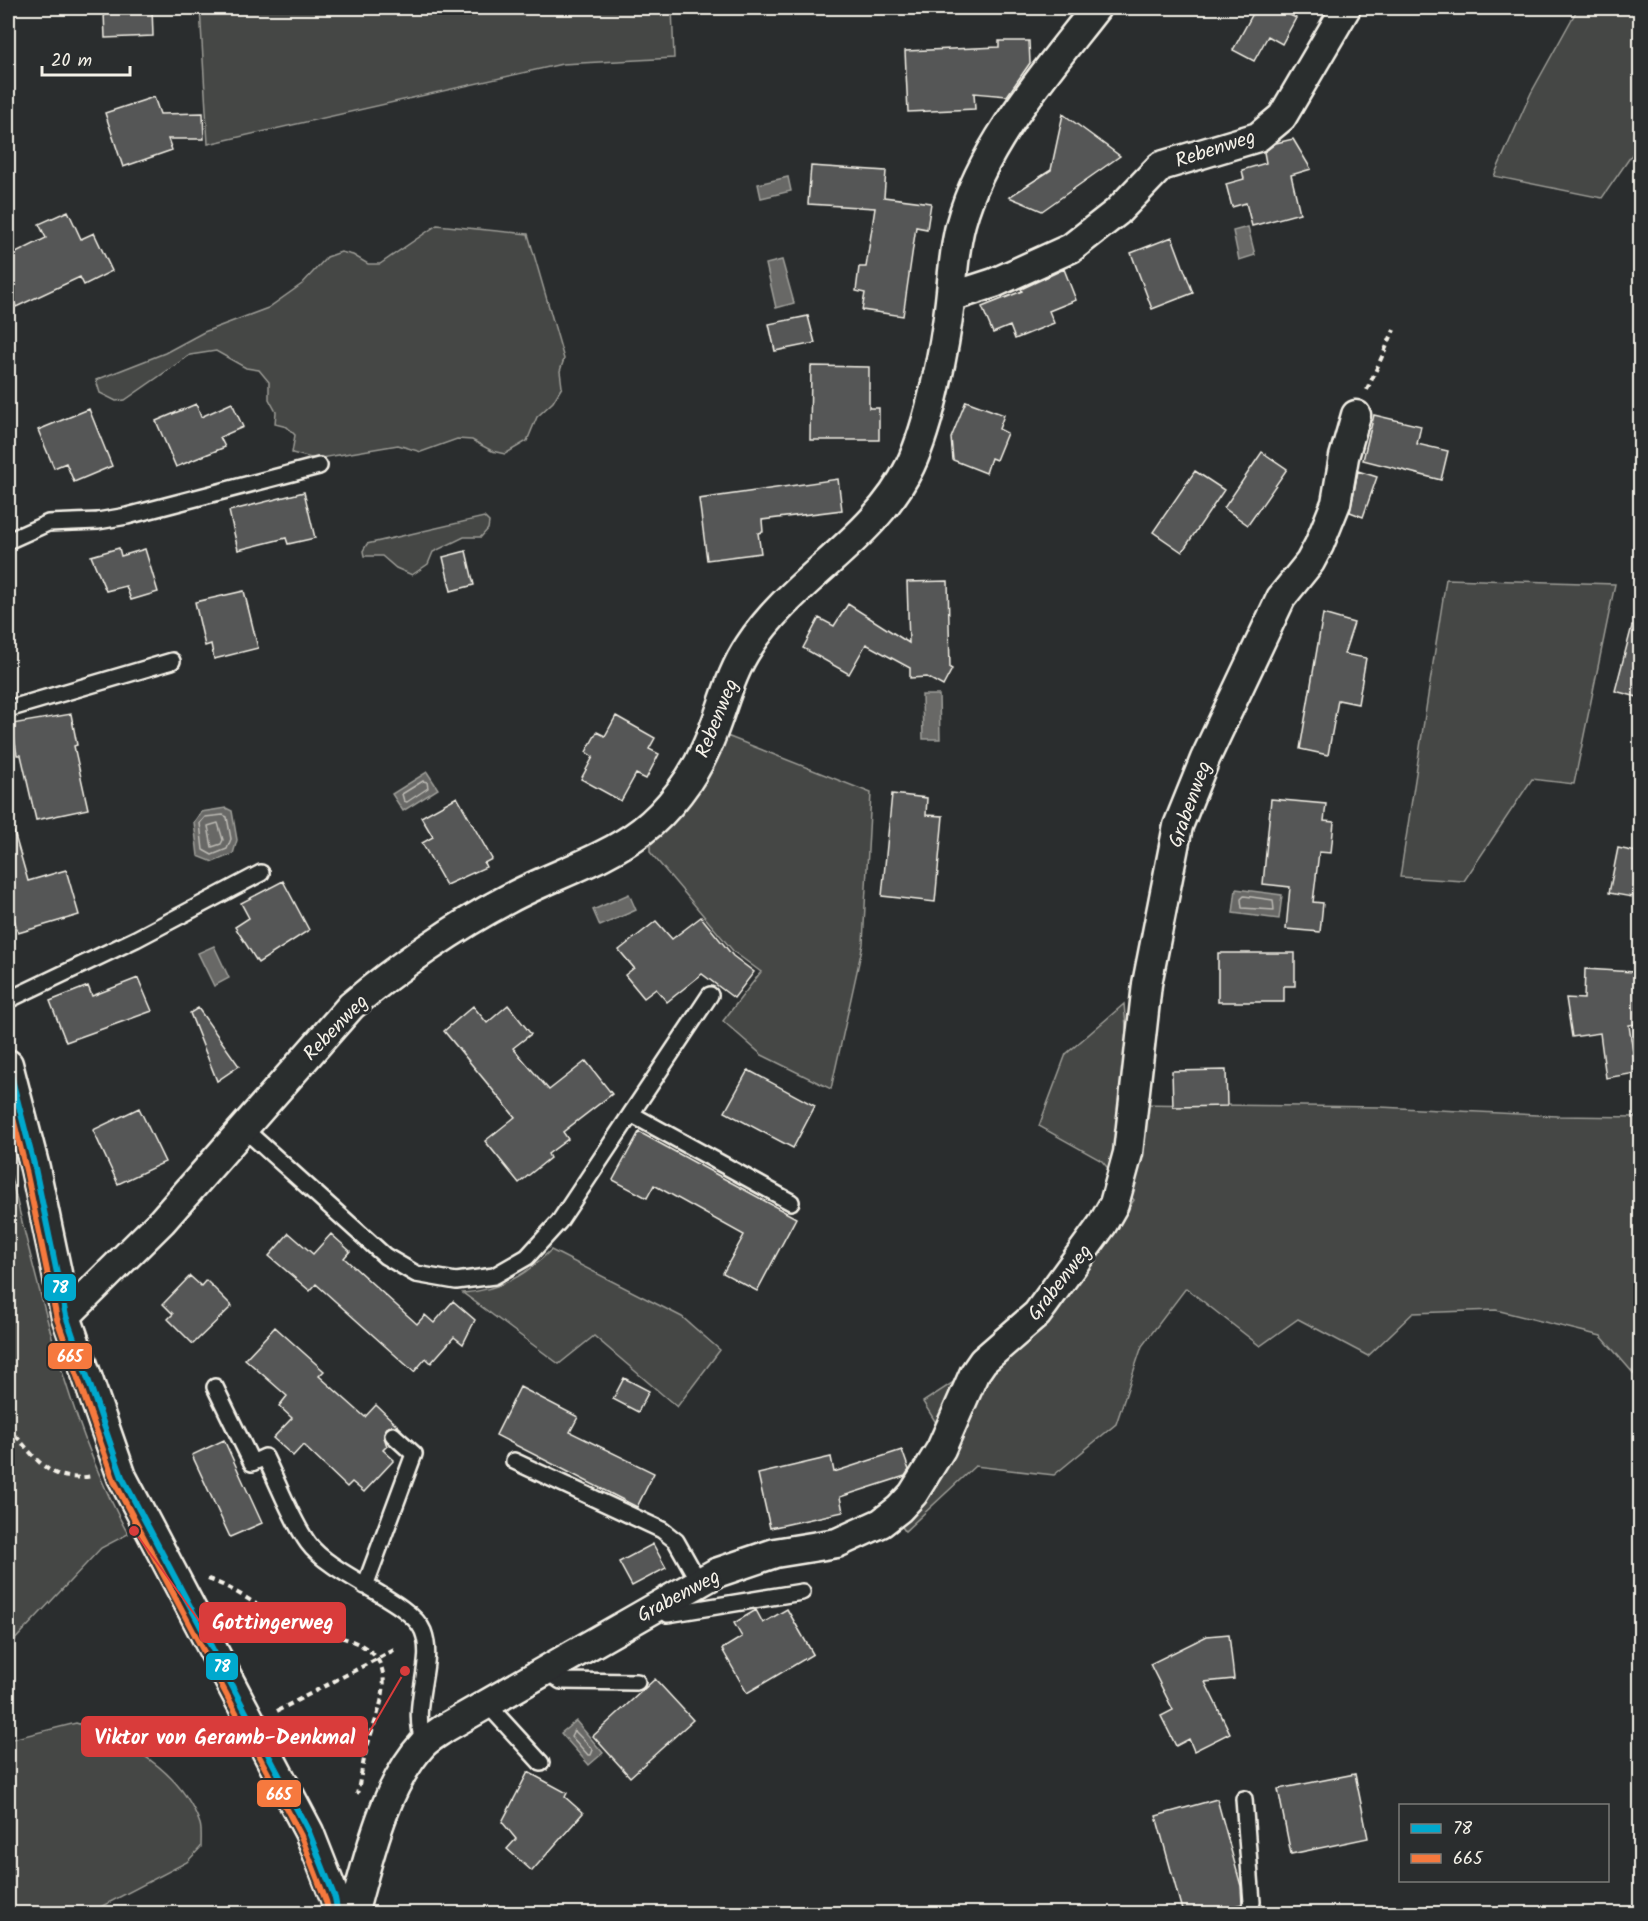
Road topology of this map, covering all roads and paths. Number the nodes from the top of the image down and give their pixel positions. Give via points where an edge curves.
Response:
1 (1096, 8) edge
2 (1346, 8) edge
3 (951, 297) junction
4 (1394, 330) dead end
5 (1356, 415) joint
6 (319, 466) dead end
7 (8, 541) edge
8 (171, 661) dead end
9 (8, 709) edge
10 (261, 873) dead end
11 (710, 995) dead end
12 (8, 1000) edge
13 (8, 1064) edge
14 (631, 1114) junction
15 (243, 1128) junction
16 (791, 1202) dead end
17 (66, 1316) junction
18 (215, 1387) dead end
19 (8, 1428) edge
20 (393, 1435) dead end
21 (514, 1461) dead end
22 (122, 1477) junction
23 (200, 1576) dead end
24 (699, 1582) junction
25 (364, 1586) junction
26 (802, 1592) dead end
27 (660, 1603) junction
28 (394, 1650) dead end
29 (376, 1659) junction
30 (545, 1670) junction
31 (637, 1682) dead end
32 (487, 1704) junction
33 (271, 1714) dead end
34 (424, 1743) junction
35 (541, 1763) dead end
36 (1244, 1798) dead end
37 (354, 1804) dead end
38 (338, 1914) edge
39 (353, 1914) edge
40 (1249, 1914) edge

1 - 3 street, Rebenweg via 986,161 960,226
2 - 3 street, Rebenweg via 1282,117 1258,137 1161,166 1117,212 1071,248 994,283
3 - 15 street, Rebenweg via 924,426 910,465 878,515 775,613 750,644 736,668 706,749 673,800 628,841 507,899 372,988 336,1022
4 - 5 path
5 - 24 street, Grabenweg via 1336,503 1319,545 1281,598 1178,826 1147,984 1128,1153 1114,1204 1037,1314 983,1361 940,1449 913,1494 899,1509 874,1527 837,1543 747,1560
6 - 7 lane via 127,516 48,523
8 - 9 lane
10 - 12 lane
11 - 14 lane
13 - 17 street
14 - 15 lane via 559,1222 527,1257 494,1276 456,1281 416,1274 385,1256
14 - 16 lane
15 - 17 street, Rebenweg via 162,1221
17 - 22 street
18 - 25 lane via 252,1463 265,1457 308,1543 337,1570
19 - 22 path via 52,1474 71,1480 101,1474
20 - 25 lane via 414,1454
21 - 24 lane via 662,1530 676,1541
22 - 38 street via 309,1832
23 - 29 path via 240,1592 292,1624 352,1641
24 - 27 street, Grabenweg
25 - 34 lane via 413,1616 423,1630 426,1650 418,1727
26 - 27 lane via 669,1614
27 - 30 street, Grabenweg
28 - 29 path
29 - 33 path
29 - 37 path via 384,1684 384,1700
30 - 31 lane via 561,1681
30 - 32 street, Grabenweg
32 - 34 street, Grabenweg
32 - 35 lane
34 - 39 street, Grabenweg via 388,1804
36 - 40 lane via 1252,1902

